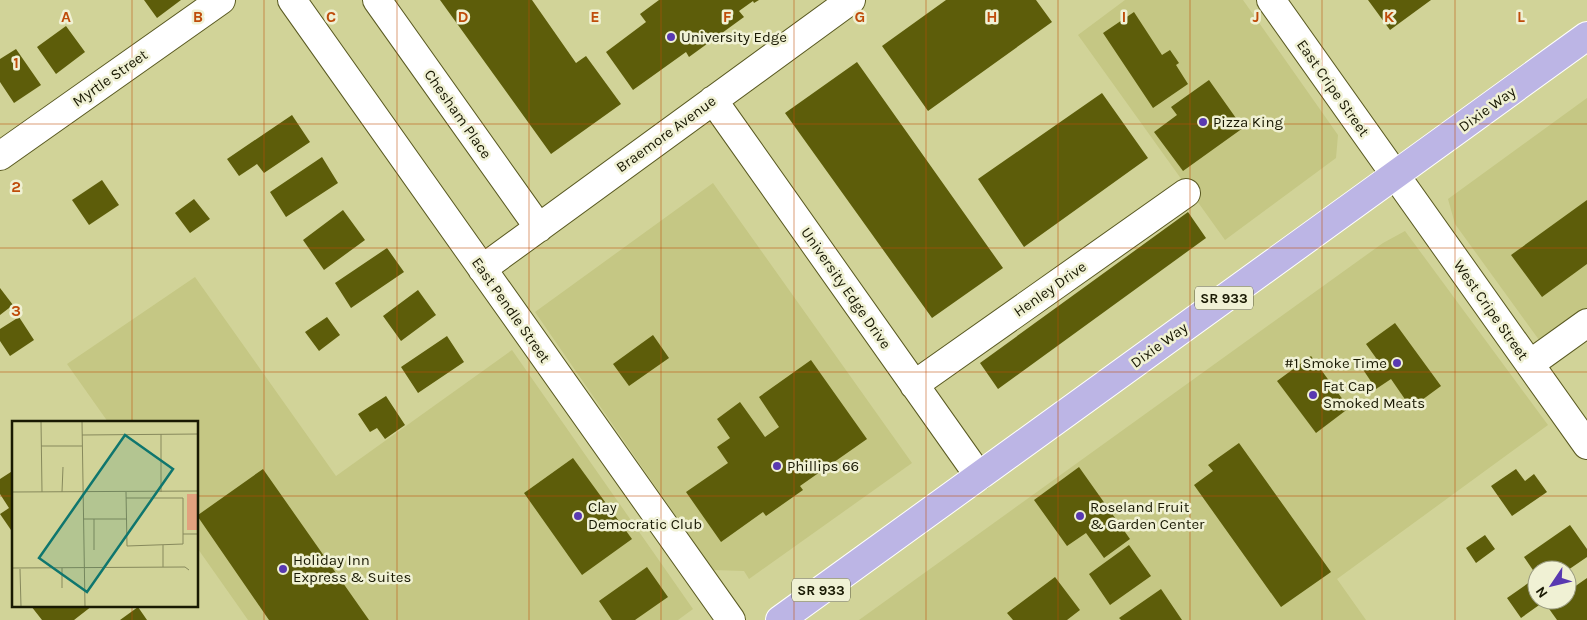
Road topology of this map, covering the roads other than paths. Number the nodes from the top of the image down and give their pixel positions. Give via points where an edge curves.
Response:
1 (221, 0) edge
2 (292, 0) edge
3 (377, 0) edge
4 (851, 0) edge
5 (1271, 0) edge
6 (1587, 36) edge
7 (713, 100) junction
8 (0, 156) edge
9 (1396, 175) junction
10 (1186, 194) dead end
11 (539, 228) junction
12 (482, 269) junction
13 (1587, 323) edge
14 (1530, 364) junction
15 (914, 385) junction
16 (1587, 445) edge
17 (979, 476) junction
18 (731, 620) edge
19 (780, 620) edge

1 - 8 street, Myrtle Street
2 - 12 street, East Pendle Street
3 - 11 street, Chesham Place
4 - 7 street, Braemore Avenue
5 - 9 street, East Cripe Street
6 - 9 main road, Dixie Way / SR 933
7 - 11 street, Braemore Avenue
7 - 15 street, University Edge Drive
9 - 14 street, West Cripe Street
9 - 17 main road, Dixie Way / SR 933
10 - 15 street, Henley Drive
11 - 12 street, Braemore Avenue
12 - 18 street, East Pendle Street
13 - 14 street
14 - 16 street, West Cripe Street
15 - 17 street, University Edge Drive
17 - 19 main road, Dixie Way / SR 933

